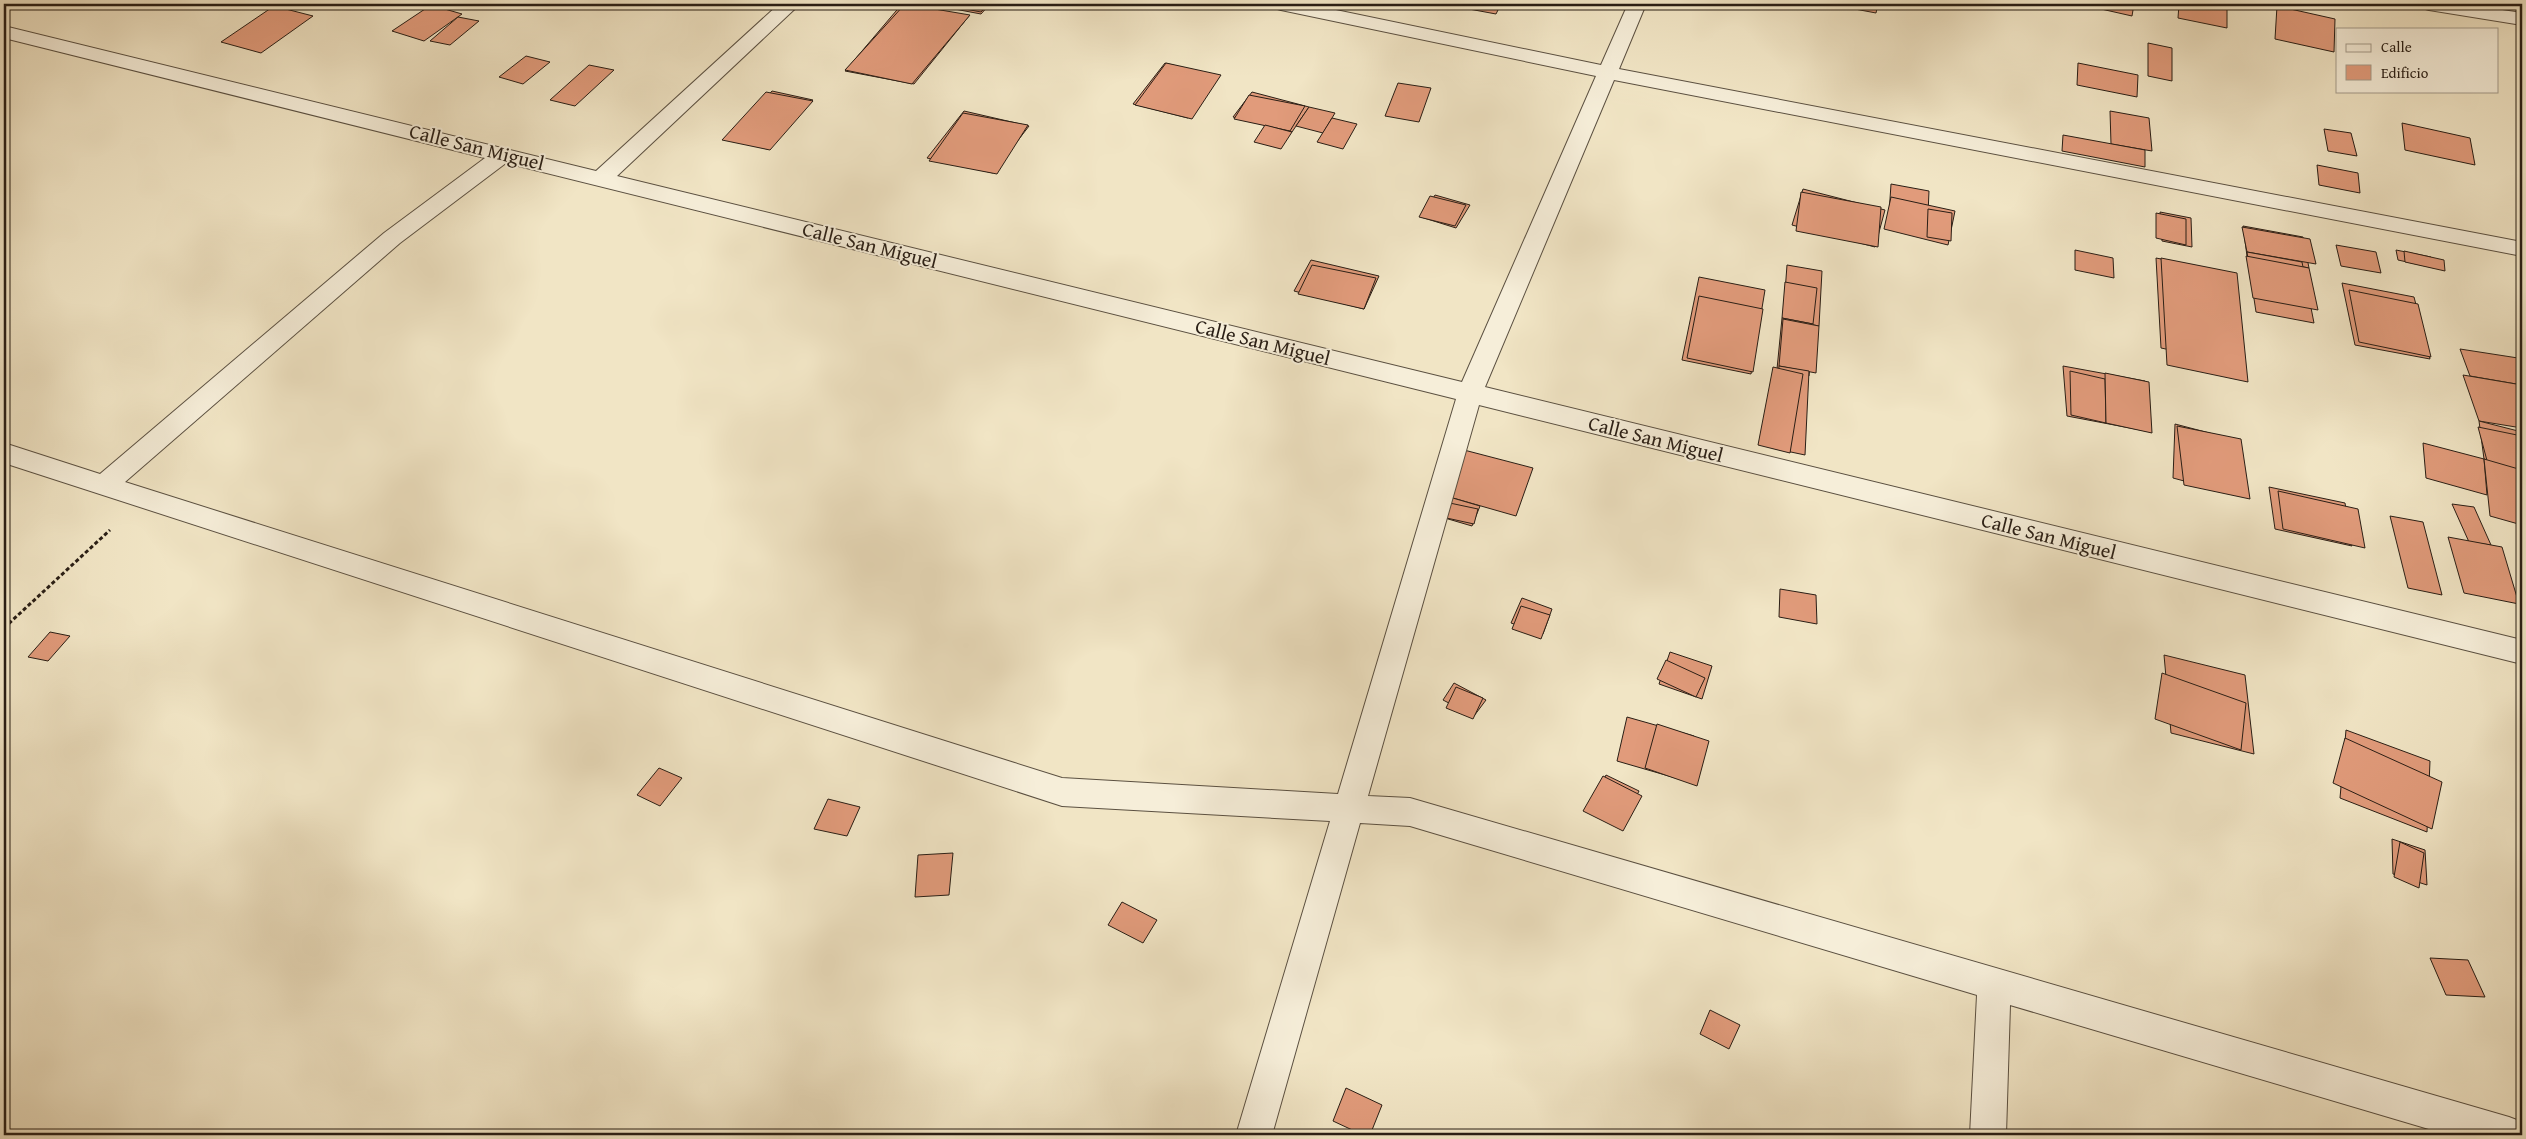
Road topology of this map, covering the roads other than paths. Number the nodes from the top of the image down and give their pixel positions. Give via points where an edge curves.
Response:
1 (790, 4) edge
2 (1281, 4) edge
3 (1637, 4) edge
4 (2429, 4) edge
5 (2522, 19) edge
6 (4, 32) edge
7 (1608, 73) junction
8 (504, 154) junction
9 (600, 179) junction
10 (2522, 249) edge
11 (1470, 393) junction
12 (4, 453) edge
13 (104, 485) junction
14 (2522, 652) edge
15 (1350, 808) junction
16 (1994, 983) junction
17 (2490, 1132) edge
18 (1254, 1135) edge
19 (1988, 1135) edge

1 - 9 street
2 - 7 street
3 - 7 street
4 - 5 street
6 - 8 street, Calle San Miguel
7 - 10 street
7 - 11 street
8 - 9 street, Calle San Miguel
8 - 13 street via 392,238
9 - 11 street, Calle San Miguel
11 - 14 street, Calle San Miguel
11 - 15 street
12 - 13 street
13 - 15 street via 1062,792
15 - 16 street via 1410,812
15 - 18 street
16 - 17 street
16 - 19 street

